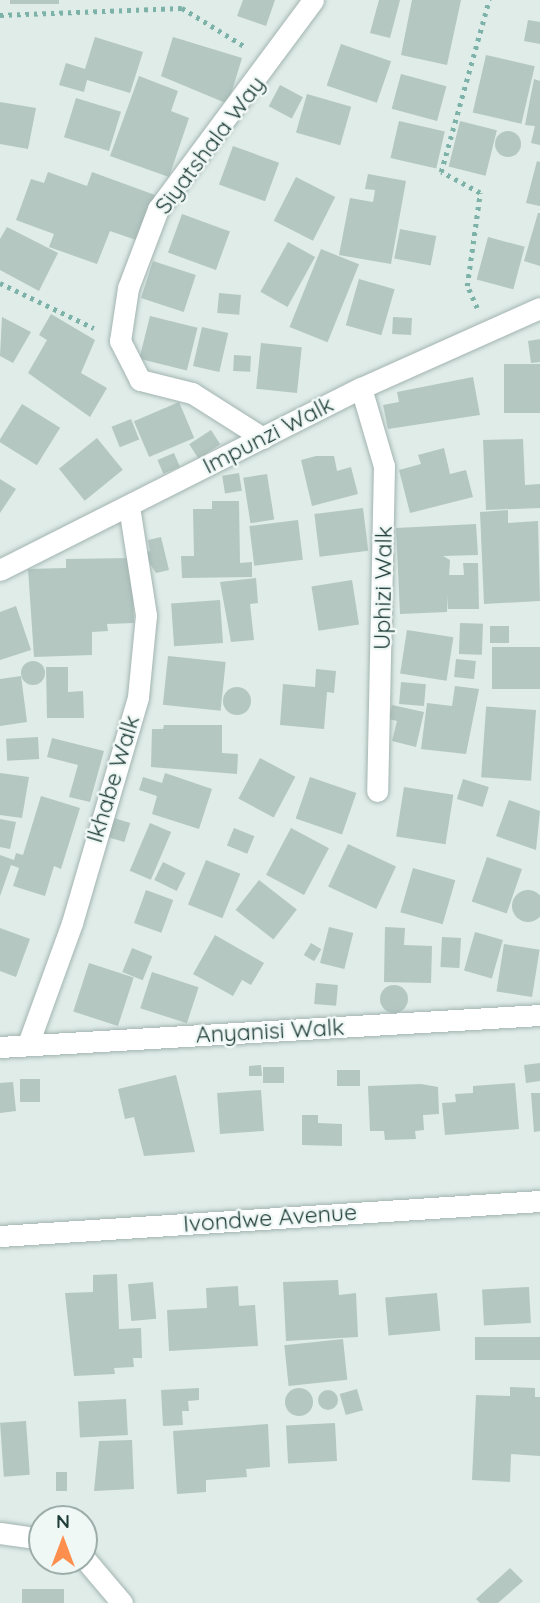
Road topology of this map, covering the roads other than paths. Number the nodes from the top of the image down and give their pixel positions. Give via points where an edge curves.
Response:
1 (313, 0) edge
2 (540, 308) edge
3 (361, 388) junction
4 (263, 438) junction
5 (128, 506) junction
6 (0, 570) edge
7 (377, 791) dead end
8 (540, 1015) edge
9 (29, 1044) junction
10 (0, 1047) edge
11 (540, 1201) edge
12 (0, 1236) edge
13 (0, 1533) edge
14 (28, 1537) edge
15 (98, 1572) edge
16 (122, 1603) edge

1 - 4 street, Siyatshala Way via 271,63 158,209 128,288 120,341 140,380 192,394
2 - 3 street, Impunzi Walk
3 - 4 street, Impunzi Walk
3 - 7 street, Uphizi Walk via 384,466
4 - 5 street, Impunzi Walk
5 - 6 street, Impunzi Walk
5 - 9 street, Ikhabe Walk via 146,615 138,697 72,923
8 - 9 street, Anyanisi Walk
9 - 10 street, Anyanisi Walk
11 - 12 street, Ivondwe Avenue
13 - 14 street
15 - 16 street

